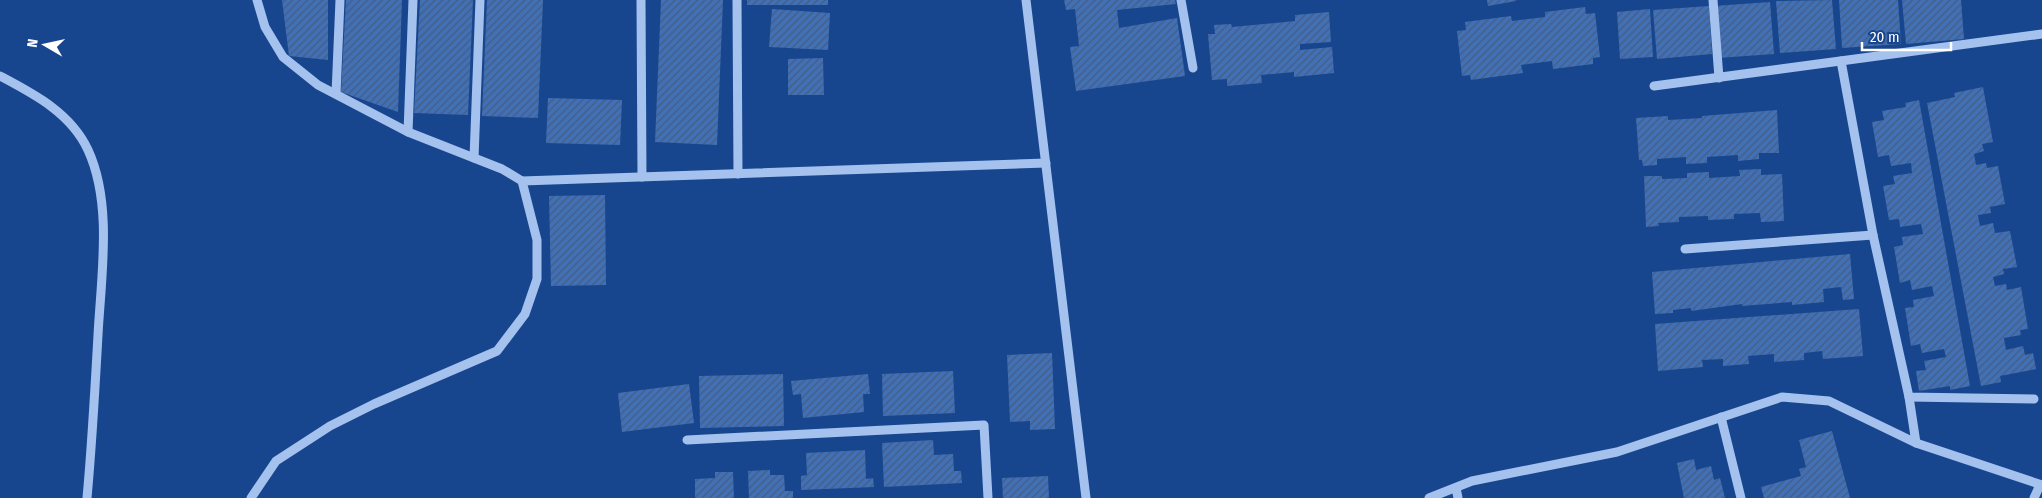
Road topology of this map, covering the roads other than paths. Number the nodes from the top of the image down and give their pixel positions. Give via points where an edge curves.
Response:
1 (257, 0) edge
2 (340, 0) edge
3 (413, 0) edge
4 (480, 0) edge
5 (641, 0) edge
6 (737, 0) edge
7 (1026, 0) edge
8 (1181, 0) edge
9 (1713, 0) edge
10 (2042, 34) edge
11 (1841, 62) junction
12 (1193, 68) dead end
13 (0, 76) edge
14 (1720, 78) junction
15 (1654, 86) dead end
16 (336, 94) junction
17 (408, 132) junction
18 (474, 158) junction
19 (1046, 163) junction
20 (738, 174) junction
21 (642, 177) junction
22 (522, 181) junction
23 (1873, 235) junction
24 (1685, 249) dead end
25 (1909, 397) junction
26 (2034, 399) dead end
27 (1721, 417) junction
28 (688, 440) dead end
29 (1916, 443) junction
30 (2041, 485) edge
31 (1456, 488) junction
32 (87, 498) edge
33 (251, 498) edge
34 (988, 498) edge
35 (1086, 498) edge
36 (1429, 498) edge
37 (1458, 498) edge
38 (1741, 498) edge
39 (2034, 498) edge

1 - 16 street via 265,27 283,57 318,85
2 - 16 street
3 - 17 street
4 - 18 street
5 - 21 street
6 - 20 street
7 - 19 street
8 - 12 street
9 - 14 street
10 - 11 street
11 - 14 street
11 - 23 street
13 - 32 street via 36,96 68,120 88,150 100,186 103,243
14 - 15 street
16 - 17 street
17 - 18 street
18 - 22 street
19 - 20 street
19 - 35 street
20 - 21 street
21 - 22 street
22 - 33 street via 537,240 537,279 525,314 497,351 330,426 276,461
23 - 24 street
23 - 25 street
25 - 26 street
25 - 29 street
27 - 29 street via 1782,397 1829,402
27 - 31 street via 1617,452
27 - 38 street
28 - 34 street via 984,425
29 - 30 street
30 - 39 street
31 - 36 street
31 - 37 street

